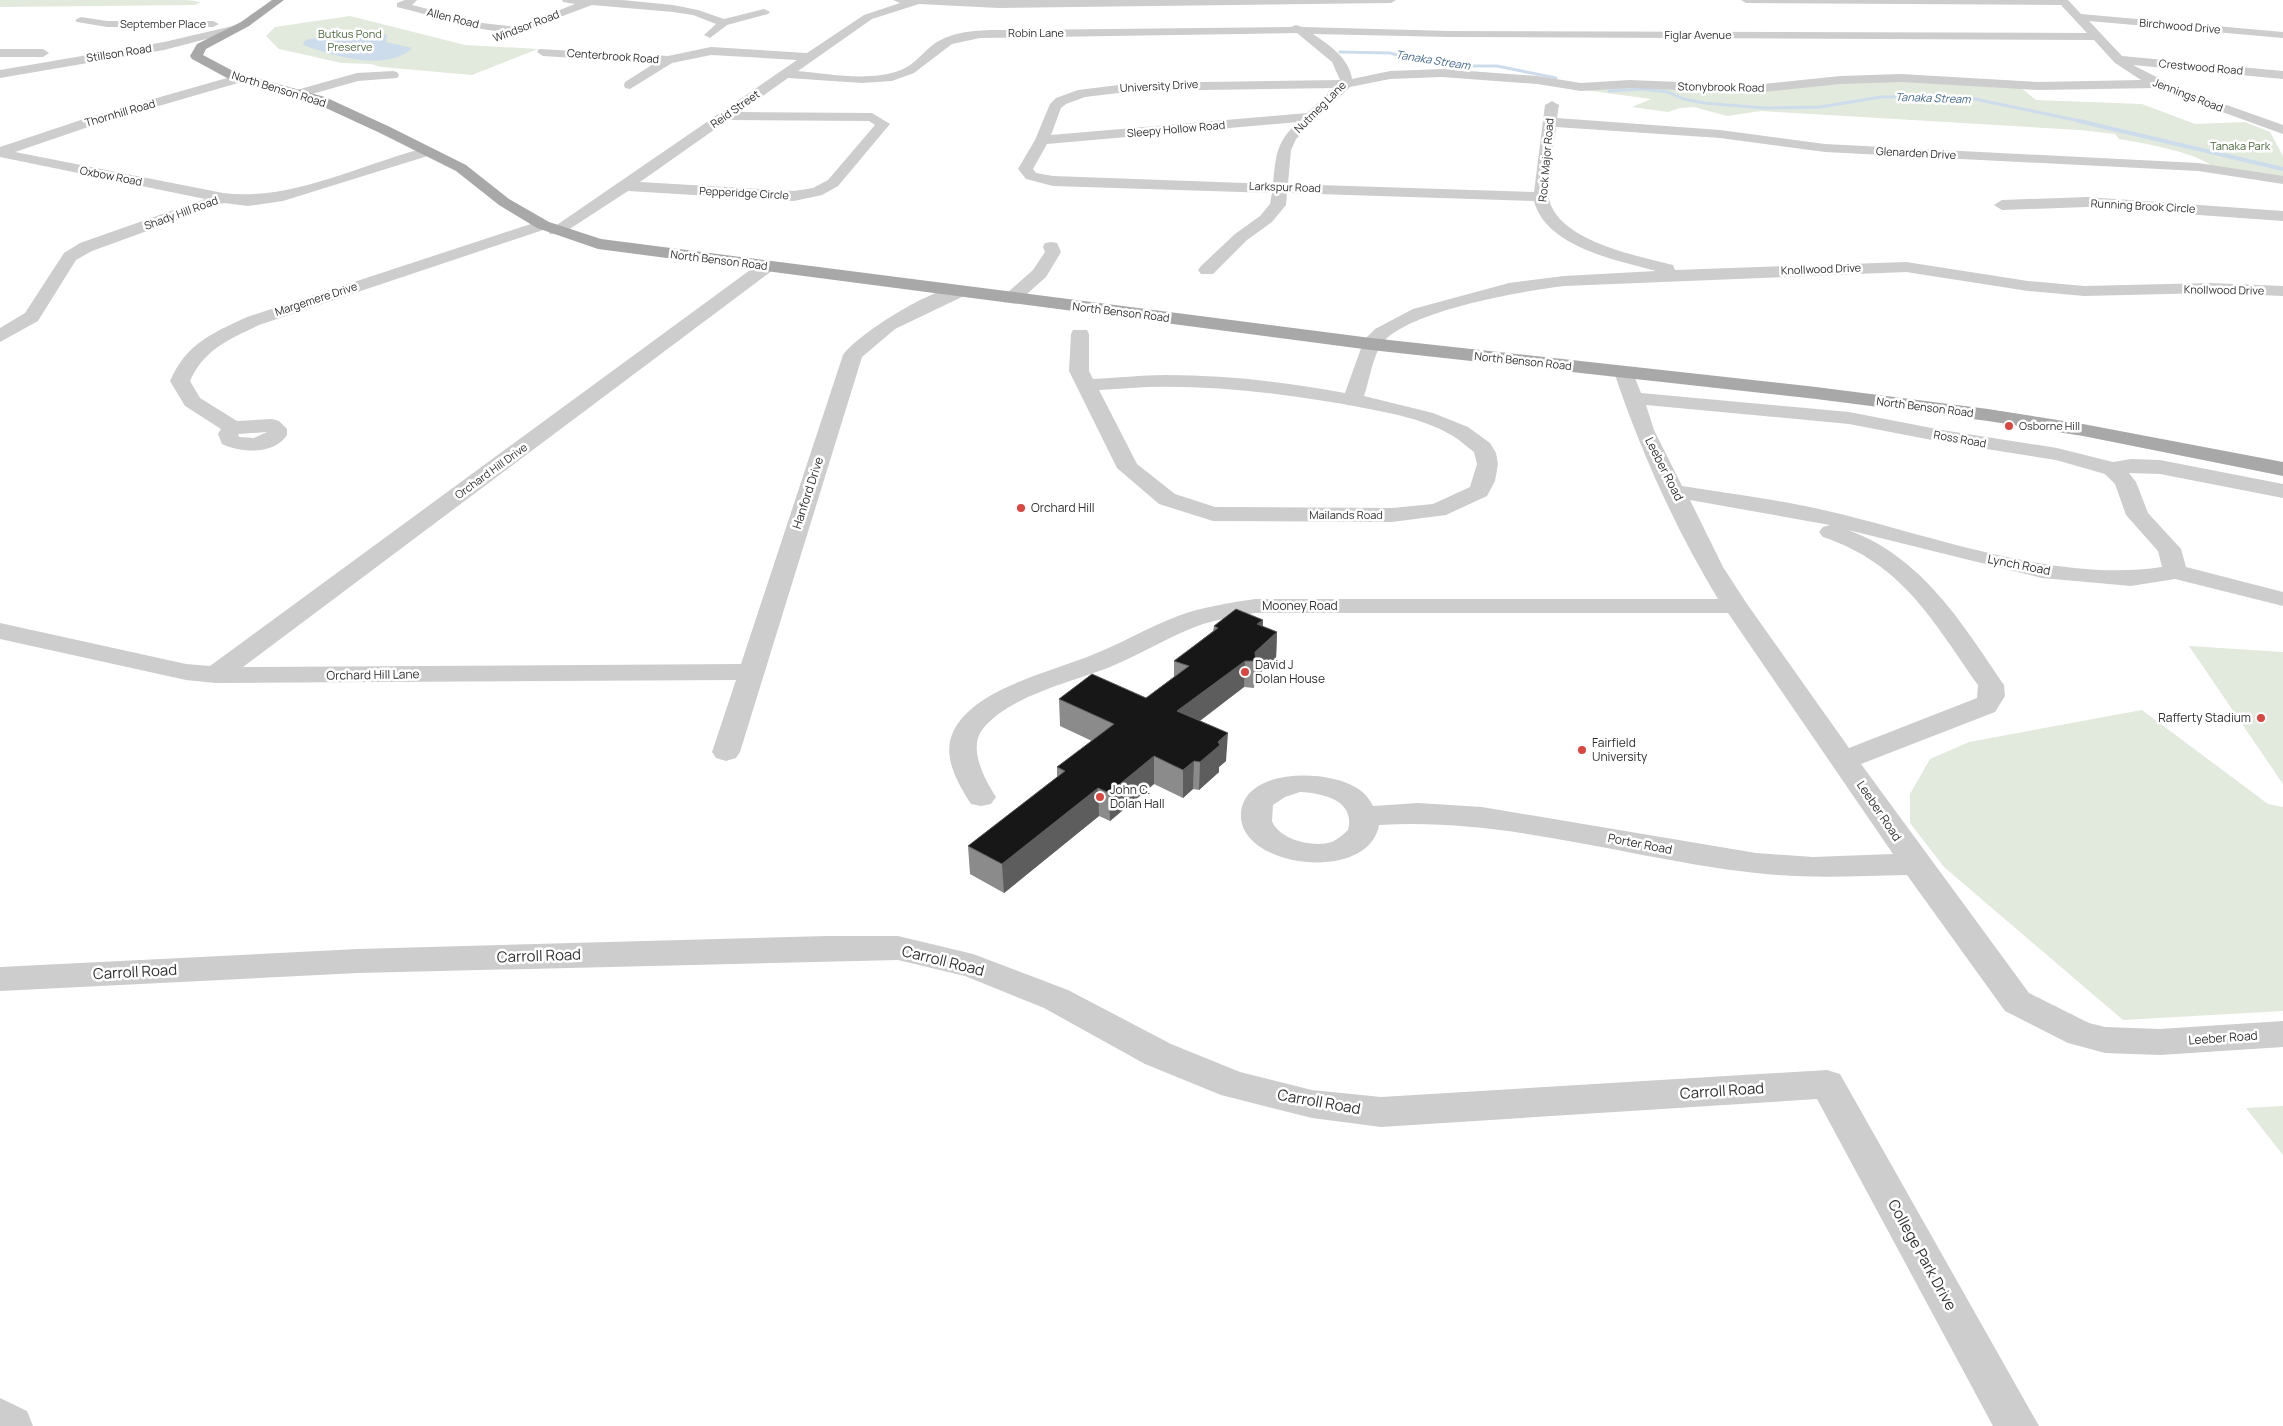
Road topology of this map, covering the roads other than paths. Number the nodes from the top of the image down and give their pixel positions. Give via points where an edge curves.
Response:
1 (279, 0) edge
2 (567, 0) edge
3 (898, 0) edge
4 (1391, 0) edge
5 (1746, 0) edge
6 (412, 1) edge
7 (591, 1) edge
8 (919, 1) edge
9 (1276, 1) edge
10 (2062, 1) edge
11 (764, 12) dead end
12 (2078, 17) junction
13 (2246, 19) dead end
14 (81, 20) dead end
15 (723, 23) junction
16 (241, 26) junction
17 (516, 30) junction
18 (1299, 30) junction
19 (2236, 30) junction
20 (1086, 32) junction
21 (2283, 35) edge
22 (2097, 37) junction
23 (487, 41) dead end
24 (1087, 47) dead end
25 (711, 51) junction
26 (132, 52) junction
27 (543, 52) dead end
28 (0, 53) edge
29 (196, 53) junction
30 (808, 57) junction
31 (668, 60) junction
32 (2119, 60) junction
33 (0, 74) edge
34 (786, 74) junction
35 (393, 75) dead end
36 (2283, 75) edge
37 (241, 78) junction
38 (1346, 84) junction
39 (2157, 84) junction
40 (630, 85) dead end
41 (1581, 87) junction
42 (298, 94) junction
43 (726, 116) junction
44 (1309, 117) junction
45 (1550, 122) junction
46 (2281, 132) edge
47 (1042, 140) junction
48 (428, 151) junction
49 (0, 153) edge
50 (1031, 176) joint
51 (2283, 180) edge
52 (626, 186) junction
53 (1279, 187) junction
54 (1541, 197) junction
55 (223, 198) junction
56 (2002, 205) dead end
57 (2283, 216) edge
58 (549, 228) junction
59 (1051, 247) dead end
60 (767, 266) junction
61 (1207, 270) dead end
62 (1685, 275) junction
63 (960, 291) junction
64 (2283, 291) edge
65 (1013, 297) junction
66 (1080, 334) dead end
67 (0, 336) edge
68 (1371, 344) junction
69 (1087, 385) junction
70 (1628, 385) junction
71 (1353, 400) junction
72 (233, 427) dead end
73 (2283, 469) edge
74 (2113, 470) junction
75 (1675, 491) junction
76 (2283, 491) edge
77 (1756, 505) junction
78 (2175, 572) junction
79 (2283, 599) edge
80 (1735, 606) junction
81 (0, 631) edge
82 (750, 672) junction
83 (215, 675) junction
84 (726, 752) dead end
85 (1845, 760) junction
86 (981, 798) dead end
87 (1364, 816) dead end
88 (1916, 864) junction
89 (0, 979) edge
90 (2283, 1034) edge
91 (1827, 1084) joint
92 (0, 1419) edge
93 (11, 1426) edge
94 (2017, 1426) edge

1 - 16 main road, Stillson Road
2 - 7 street
3 - 8 street
4 - 9 street
5 - 10 street
6 - 17 street, Allen Road via 401,5 476,24
7 - 15 street via 662,7 700,14
7 - 17 street, Windsor Road
8 - 9 street via 1009,4
8 - 30 street, Reid Street via 868,17
9 - 18 street, Nutmeg Lane via 1290,24
10 - 12 street, Jennings Road
11 - 15 street
12 - 19 street, Birchwood Drive
12 - 22 street, Jennings Road
13 - 19 street
14 - 16 street, September Place via 107,24
15 - 25 street via 710,35
16 - 26 street, Stillson Road via 185,42
16 - 29 main road, Stillson Road via 209,42
17 - 23 street, Windsor Road
18 - 20 street, Robin Lane via 1197,36
18 - 22 street, Figlar Avenue via 1459,34
18 - 38 street, Nutmeg Lane via 1312,37 1342,66 1346,72
19 - 21 street, Birchwood Drive
20 - 24 street
20 - 34 street, Robin Lane via 966,36 944,43 906,73 883,78
22 - 32 street, Jennings Road
25 - 30 street, Centerbrook Road
25 - 31 street, Centerbrook Road
26 - 28 street
26 - 29 street
26 - 33 street, Stillson Road
27 - 31 street, Centerbrook Road
29 - 37 main road, North Benson Road via 201,59
30 - 34 street, Reid Street
31 - 40 street
32 - 36 street, Crestwood Road
32 - 39 street, Jennings Road
34 - 43 street, Reid Street
35 - 42 street via 357,77
37 - 42 main road, North Benson Road
37 - 49 street, Thornhill Road via 94,120
38 - 41 street, Stonybrook Road via 1390,75 1442,74 1537,80
38 - 44 street, Nutmeg Lane
38 - 47 street, University Drive via 1165,85 1083,93 1058,104
39 - 41 street, Stonybrook Road via 2038,86 1901,78 1840,80 1753,89 1630,84
39 - 46 street, Jennings Road
41 - 45 street, Rock Major Road via 1552,104
42 - 48 main road, North Benson Road via 334,106
43 - 52 street, Reid Street
43 - 52 street, Pepperidge Circle via 872,117 883,124 833,183 818,192 794,196
44 - 47 street, Sleepy Hollow Road
44 - 53 street, Nutmeg Lane via 1290,137 1284,150
45 - 51 street, Glenarden Drive via 1720,134 1825,148 2198,167
45 - 54 street, Rock Major Road
47 - 50 street, University Drive via 1025,169
48 - 55 street, Shady Hill Road via 283,196 248,201
48 - 58 main road, North Benson Road via 471,174 504,202
49 - 55 street, Oxbow Road
50 - 53 street, Larkspur Road via 1053,180
52 - 58 street, Reid Street
53 - 54 street, Larkspur Road
53 - 61 street, Nutmeg Lane via 1278,205 1274,212 1241,237
54 - 62 street, Rock Major Road via 1541,205 1550,220 1572,237
55 - 67 street, Shady Hill Road via 86,247 70,257 32,317
56 - 57 street, Running Brook Circle via 2087,202
58 - 60 main road, North Benson Road via 610,246
58 - 72 street, Margemere Drive via 274,313 214,340 188,363 180,381 192,402
59 - 65 street via 1053,252 1048,263
60 - 63 main road, North Benson Road
60 - 83 street, Orchard Hill Drive
62 - 64 street, Knollwood Drive via 1906,268 2084,291 2210,288
62 - 68 street, Knollwood Drive via 1509,288 1419,314 1382,333
63 - 65 main road, North Benson Road
63 - 82 street, Hanford Drive via 888,325 863,342 853,354
65 - 68 main road, North Benson Road
66 - 69 street, Mailands Road via 1079,371
68 - 70 main road, North Benson Road
68 - 71 street
69 - 71 street, Mailands Road via 1166,381 1230,384
69 - 71 street, Mailands Road via 1128,468 1167,499 1213,514 1392,515 1438,510 1479,491 1488,470 1484,449 1462,430 1419,414
70 - 73 main road, North Benson Road via 1825,394 2036,422
70 - 74 street, Ross Road via 1850,418 2056,454
70 - 75 street, Leeber Road via 1644,430
74 - 76 street, Ross Road via 2130,466 2160,467
74 - 78 street via 2124,482 2137,514 2169,549
75 - 77 street, Lynch Road
75 - 80 street, Leeber Road via 1711,567
77 - 78 street, Lynch Road via 1837,520 2042,571 2132,579
77 - 85 street, Lynch Road via 1861,544 1896,565 1917,586 1991,685 1991,700 1985,706
78 - 79 street, Lynch Road
80 - 85 street, Leeber Road
80 - 86 street, Mooney Road via 1254,606 1214,613 1005,697 968,728 963,746 970,780
81 - 83 street, Orchard Hill Lane via 186,672
82 - 83 street, Orchard Hill Lane
82 - 84 street, Hanford Drive
85 - 88 street, Leeber Road
87 - 88 street, Porter Road via 1418,813 1482,817 1756,863 1823,867
88 - 90 street, Leeber Road via 2017,1002 2061,1026 2105,1040 2160,1042
89 - 91 street, Carroll Road via 358,961 898,948 973,966 1056,1000 1175,1061 1234,1085 1312,1104 1381,1112
91 - 94 street, College Park Drive
92 - 93 street

